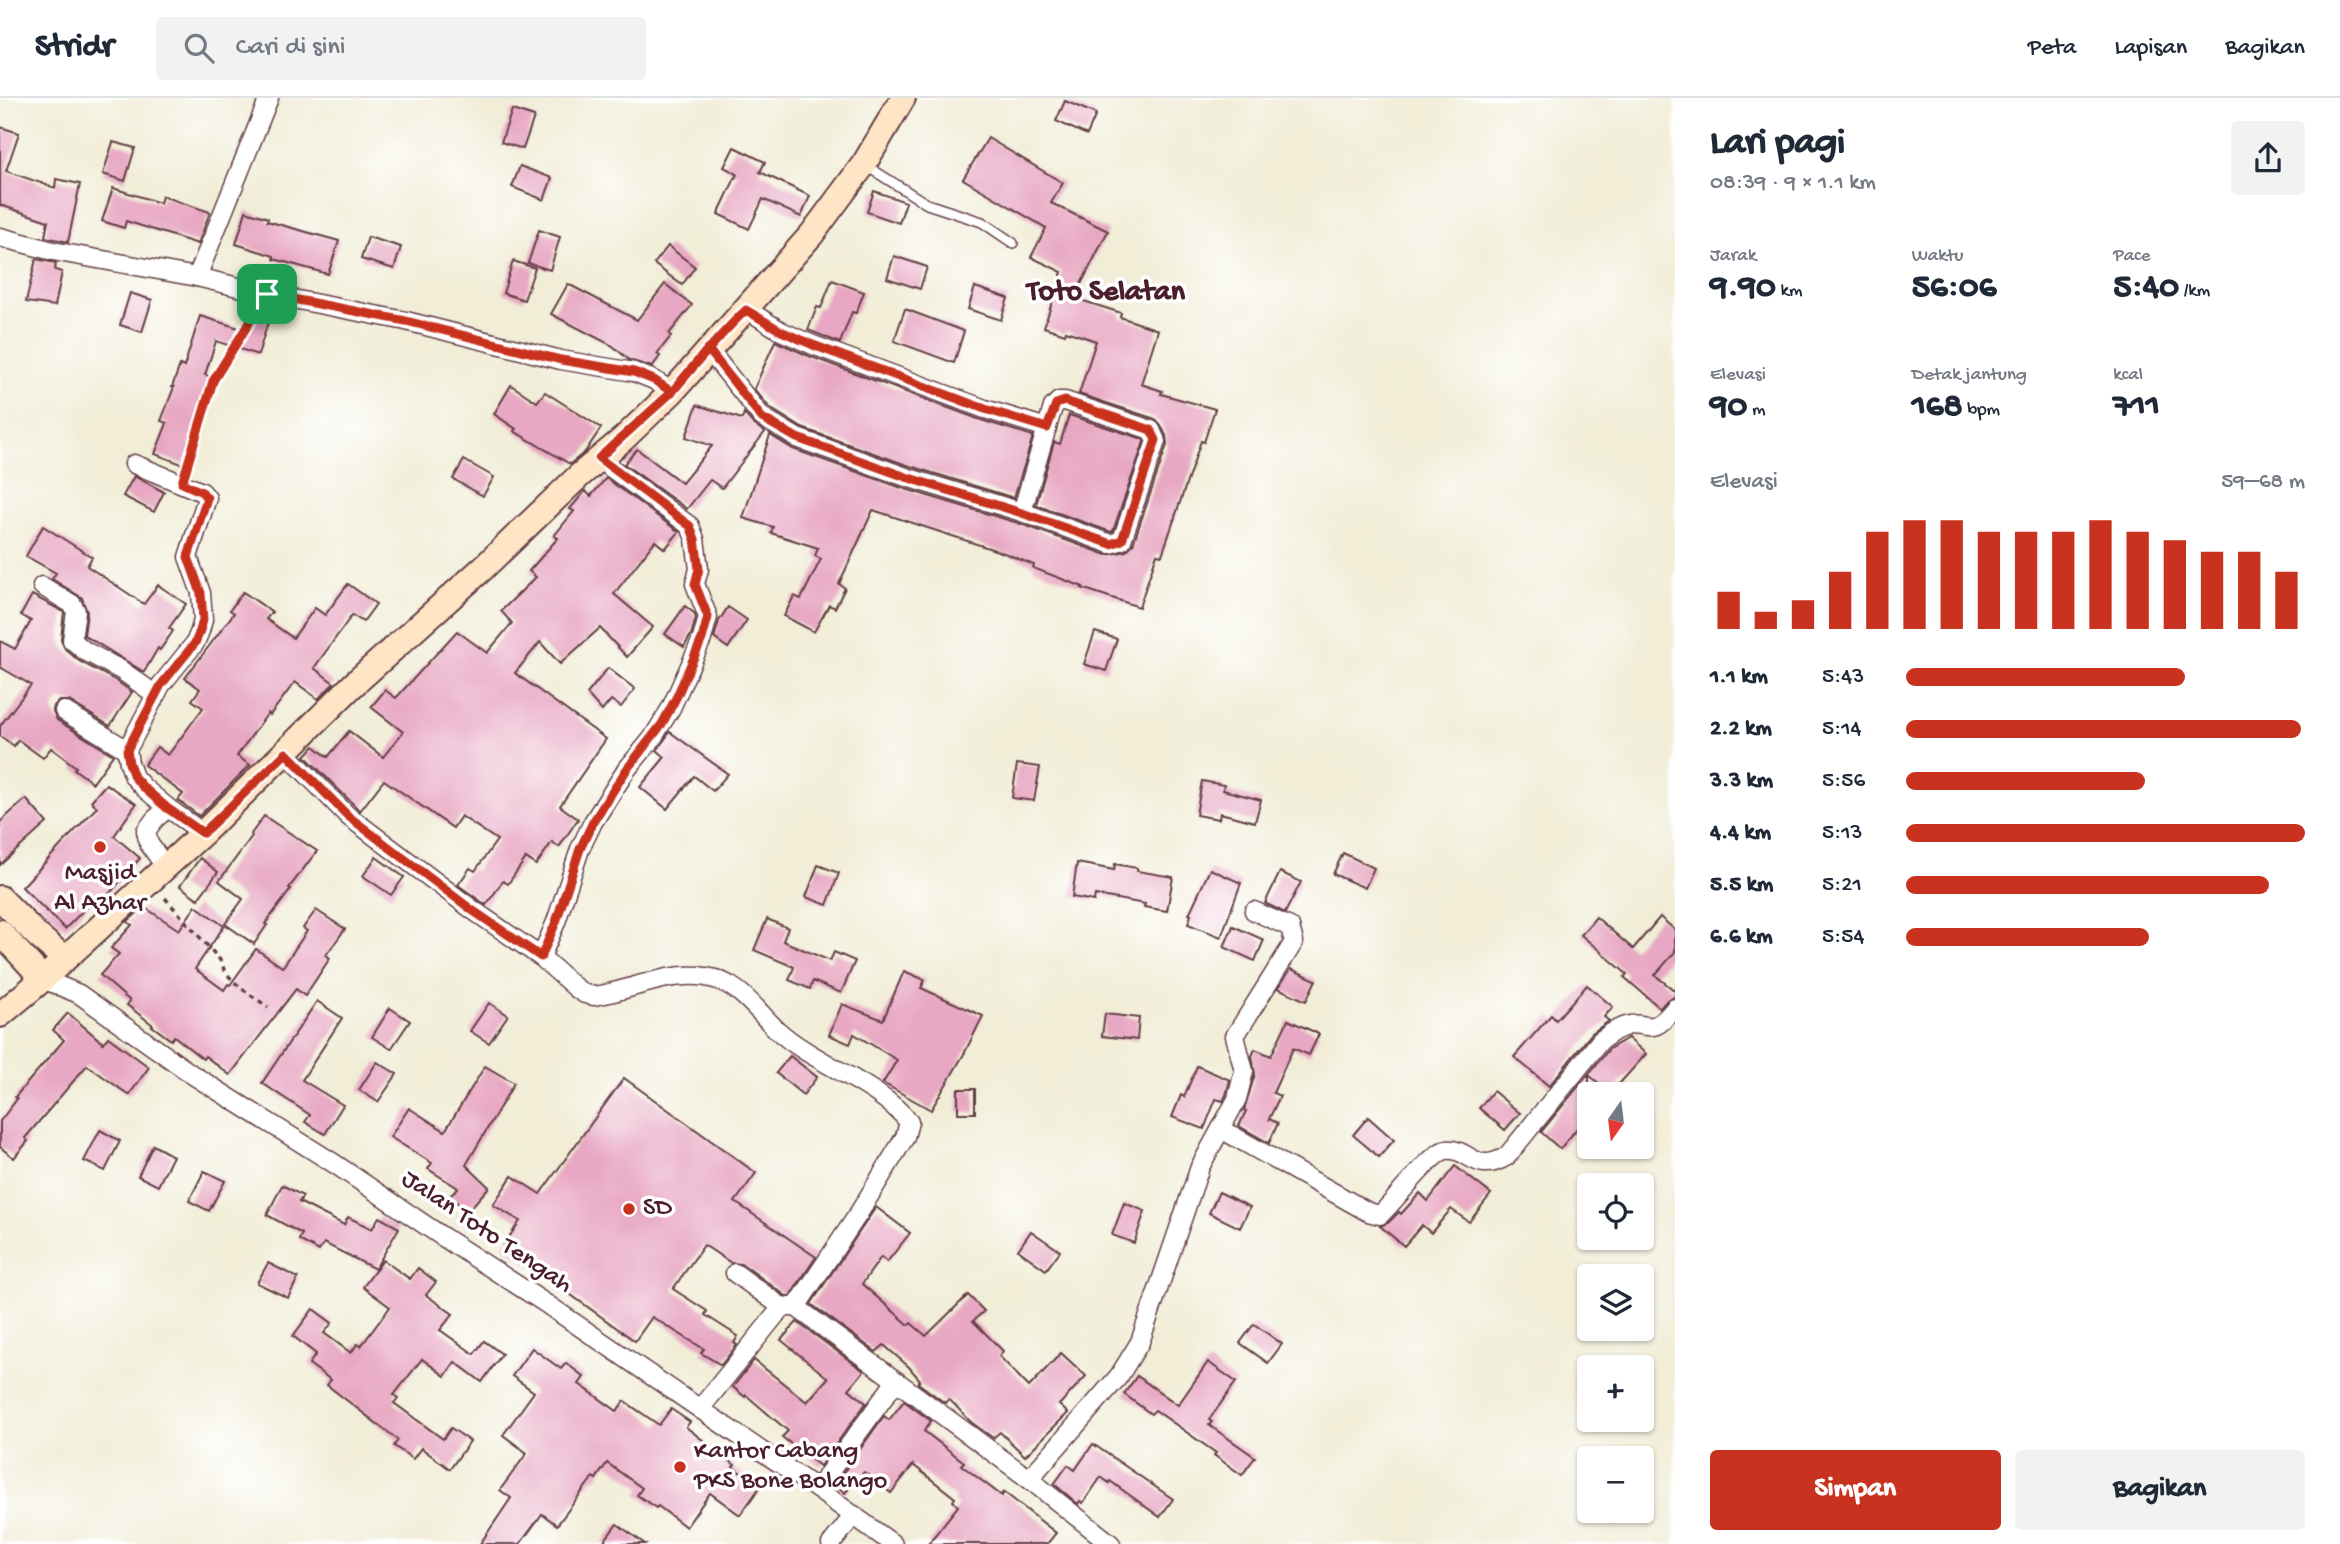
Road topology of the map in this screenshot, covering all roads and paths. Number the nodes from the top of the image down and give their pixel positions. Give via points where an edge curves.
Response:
1 (269, 98) edge
2 (903, 98) edge
3 (864, 164) junction
4 (0, 237) edge
5 (1013, 243) dead end
6 (197, 277) junction
7 (267, 294) junction
8 (746, 310) junction
9 (708, 349) junction
10 (672, 392) junction
11 (1047, 428) junction
12 (599, 458) junction
13 (134, 464) dead end
14 (182, 483) junction
15 (1022, 513) junction
16 (42, 586) dead end
17 (156, 695) junction
18 (64, 711) dead end
19 (127, 750) junction
20 (286, 753) junction
21 (167, 808) junction
22 (203, 833) junction
23 (157, 873) junction
24 (0, 898) edge
25 (1254, 911) dead end
26 (0, 932) edge
27 (541, 957) junction
28 (64, 958) junction
29 (43, 979) junction
30 (79, 994) junction
31 (268, 1007) dead end
32 (1675, 1008) edge
33 (0, 1015) edge
34 (1221, 1129) junction
35 (735, 1273) dead end
36 (789, 1307) junction
37 (896, 1381) junction
38 (700, 1409) junction
39 (1029, 1479) junction
40 (817, 1489) junction
41 (854, 1515) junction
42 (831, 1544) edge
43 (893, 1544) edge
44 (1111, 1544) edge

1 - 6 street
2 - 3 main road
3 - 5 lane via 927,204 982,222
3 - 8 main road via 812,234
4 - 6 street
6 - 7 street
7 - 10 street via 634,372
7 - 14 path via 213,381
8 - 9 main road
8 - 11 street via 813,345
9 - 10 main road
9 - 15 street via 762,418 797,438
10 - 12 main road
11 - 15 street
11 - 15 street via 1056,404 1065,401 1151,430 1156,440 1117,544
12 - 20 main road via 354,684
12 - 27 street via 690,526 699,569 695,584 708,617 671,708 593,822
13 - 14 street
14 - 17 street via 207,498 188,557 201,593 203,620 195,643
16 - 17 street via 76,611 72,640
17 - 19 street
18 - 19 street
19 - 21 street via 134,777
20 - 22 main road
20 - 27 street via 348,816
21 - 22 street
21 - 23 street via 146,831
22 - 23 main road
23 - 28 main road
23 - 31 path via 232,980
24 - 28 main road
25 - 34 street via 1290,927 1294,942 1235,1036 1244,1071 1237,1099
26 - 29 main road
27 - 36 street via 577,989 594,996 681,975 720,980 748,999 797,1046 878,1096 909,1122 905,1138 857,1216
28 - 29 main road
28 - 30 street
29 - 30 street, Jalan Toto Tengah
29 - 33 main road
30 - 38 street, Jalan Toto Tengah via 193,1075 383,1195
32 - 34 street via 1662,1024 1628,1026 1601,1040 1507,1156 1485,1164 1444,1150 1380,1215
34 - 39 street via 1200,1167 1140,1342 1112,1385
35 - 36 street
36 - 37 street
36 - 38 street
37 - 39 street
37 - 40 street
38 - 40 street, Jalan Toto Tengah
39 - 44 street
40 - 41 street, Jalan Toto Tengah
41 - 42 street
41 - 43 street, Jalan Toto Tengah

